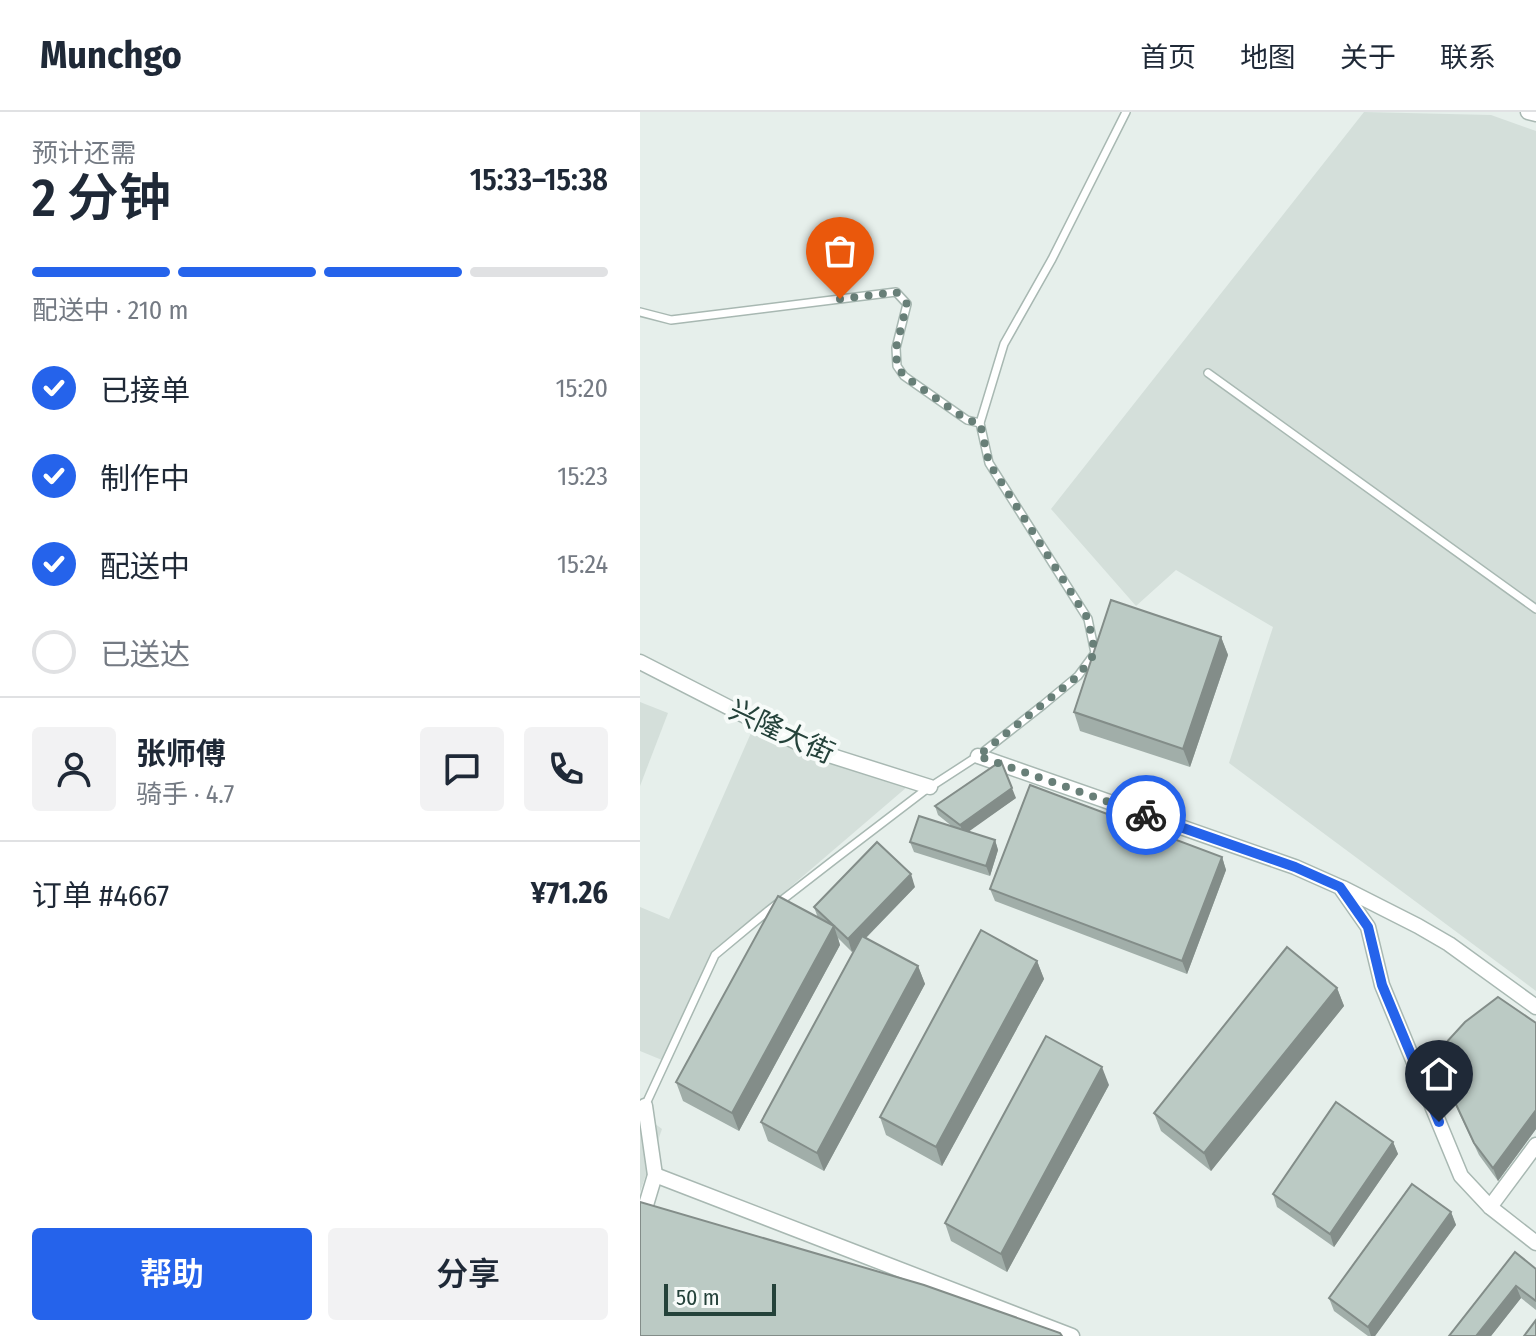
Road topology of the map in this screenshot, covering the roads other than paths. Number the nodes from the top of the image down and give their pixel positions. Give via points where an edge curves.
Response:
1 (1126, 112) edge
2 (1528, 112) edge
3 (1536, 114) edge
4 (640, 312) edge
5 (1208, 373) dead end
6 (980, 423) junction
7 (1536, 609) edge
8 (640, 662) edge
9 (978, 756) junction
10 (930, 787) junction
11 (1340, 887) junction
12 (1536, 1007) edge
13 (642, 1110) edge
14 (1536, 1145) edge
15 (655, 1175) junction
16 (1490, 1207) junction
17 (640, 1225) edge
18 (1536, 1243) edge
19 (1072, 1336) edge

1 - 6 lane via 1004,344
2 - 3 street
4 - 6 lane via 671,320 896,292 907,304 897,366 967,420
5 - 7 lane
6 - 9 lane via 989,463 1088,619 1095,653 1078,676
8 - 10 street, 兴隆大街 via 810,749
9 - 10 lane
9 - 11 street
10 - 13 lane via 715,955
11 - 12 street via 1449,944
11 - 16 street via 1368,927 1382,985 1461,1176
13 - 15 street
14 - 16 street
15 - 17 street
15 - 19 street
16 - 18 street

